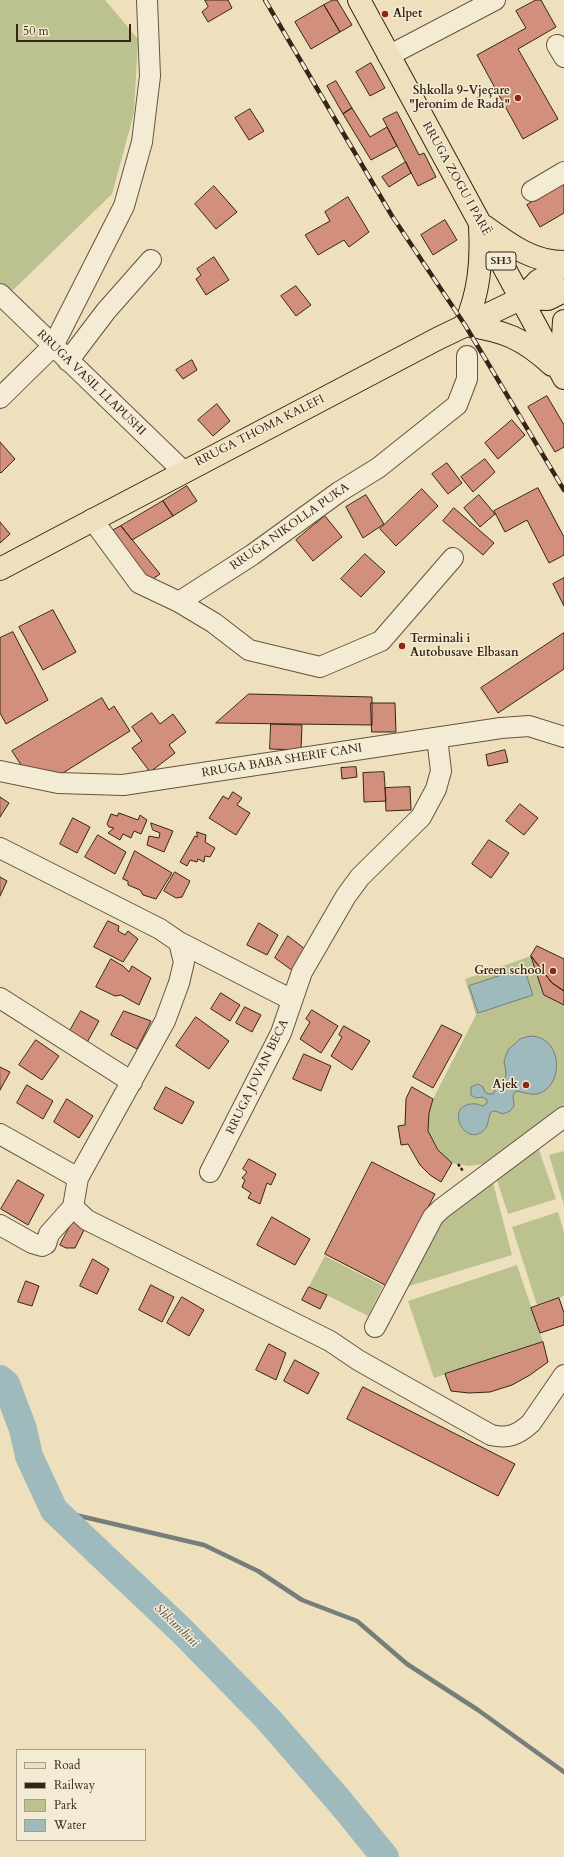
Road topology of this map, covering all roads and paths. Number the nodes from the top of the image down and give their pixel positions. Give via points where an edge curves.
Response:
1 (146, 0) edge
2 (359, 0) edge
3 (495, 0) edge
4 (388, 56) junction
5 (564, 172) edge
6 (532, 191) dead end
7 (480, 224) junction
8 (151, 260) dead end
9 (564, 262) edge
10 (564, 267) edge
11 (564, 291) edge
12 (0, 294) edge
13 (522, 298) junction
14 (564, 321) edge
15 (465, 326) junction
16 (53, 346) junction
17 (467, 356) dead end
18 (68, 361) junction
19 (563, 376) edge
20 (0, 398) edge
21 (183, 471) junction
22 (92, 519) junction
23 (453, 558) dead end
24 (0, 569) edge
25 (179, 602) junction
26 (564, 737) edge
27 (437, 738) junction
28 (0, 770) edge
29 (0, 848) edge
30 (179, 942) junction
31 (0, 998) edge
32 (292, 1000) junction
33 (132, 1082) junction
34 (564, 1117) edge
35 (0, 1134) edge
36 (210, 1172) dead end
37 (78, 1178) junction
38 (73, 1207) junction
39 (0, 1225) edge
40 (376, 1327) dead end
41 (564, 1375) edge

1 - 16 street via 150,76 142,142 124,206
2 - 4 main road, RRUGA ZOGU I PARË / SH3
3 - 4 street
4 - 7 main road, RRUGA ZOGU I PARË / SH3
5 - 6 street
7 - 9 main road via 527,254 549,261
7 - 13 main road, RRUGA ZOGU I PARË / SH3
7 - 15 main road via 482,251 478,284 474,305
8 - 18 street via 106,311
10 - 13 main road, RRUGA THOMA KALEFI via 538,281
11 - 13 main road, RRUGA THOMA KALEFI via 548,299
12 - 16 street, RRUGA VASIL LLAPUSHI
13 - 15 main road, RRUGA THOMA KALEFI
13 - 19 main road, RRUGA ZOGU I PARË / SH3
14 - 19 main road
15 - 19 main road via 511,336 534,348
15 - 21 main road, RRUGA THOMA KALEFI
16 - 18 street, RRUGA VASIL LLAPUSHI
16 - 20 street
17 - 25 street, RRUGA NIKOLLA PUKA via 467,379 457,405 378,468 332,496 252,555
18 - 21 street, RRUGA VASIL LLAPUSHI
21 - 22 main road, RRUGA THOMA KALEFI
22 - 24 main road, RRUGA THOMA KALEFI
22 - 25 street via 139,583
23 - 25 street via 381,641 320,667 249,650
26 - 27 street, RRUGA BABA SHERIF CANI via 530,726
27 - 28 street, RRUGA BABA SHERIF CANI via 123,785 58,783
27 - 32 street, RRUGA JOVAN BECA via 441,771 436,789 422,817 360,877 346,896 302,972
29 - 30 street via 141,919
30 - 32 street
30 - 33 street via 184,962 174,998 165,1021
31 - 33 street
32 - 36 street, RRUGA JOVAN BECA via 281,1033
33 - 37 street
34 - 40 street via 441,1209 434,1217
35 - 37 street
37 - 38 street
38 - 39 street via 42,1246
38 - 41 street via 87,1220 330,1342 491,1435 508,1437 524,1429 531,1423

